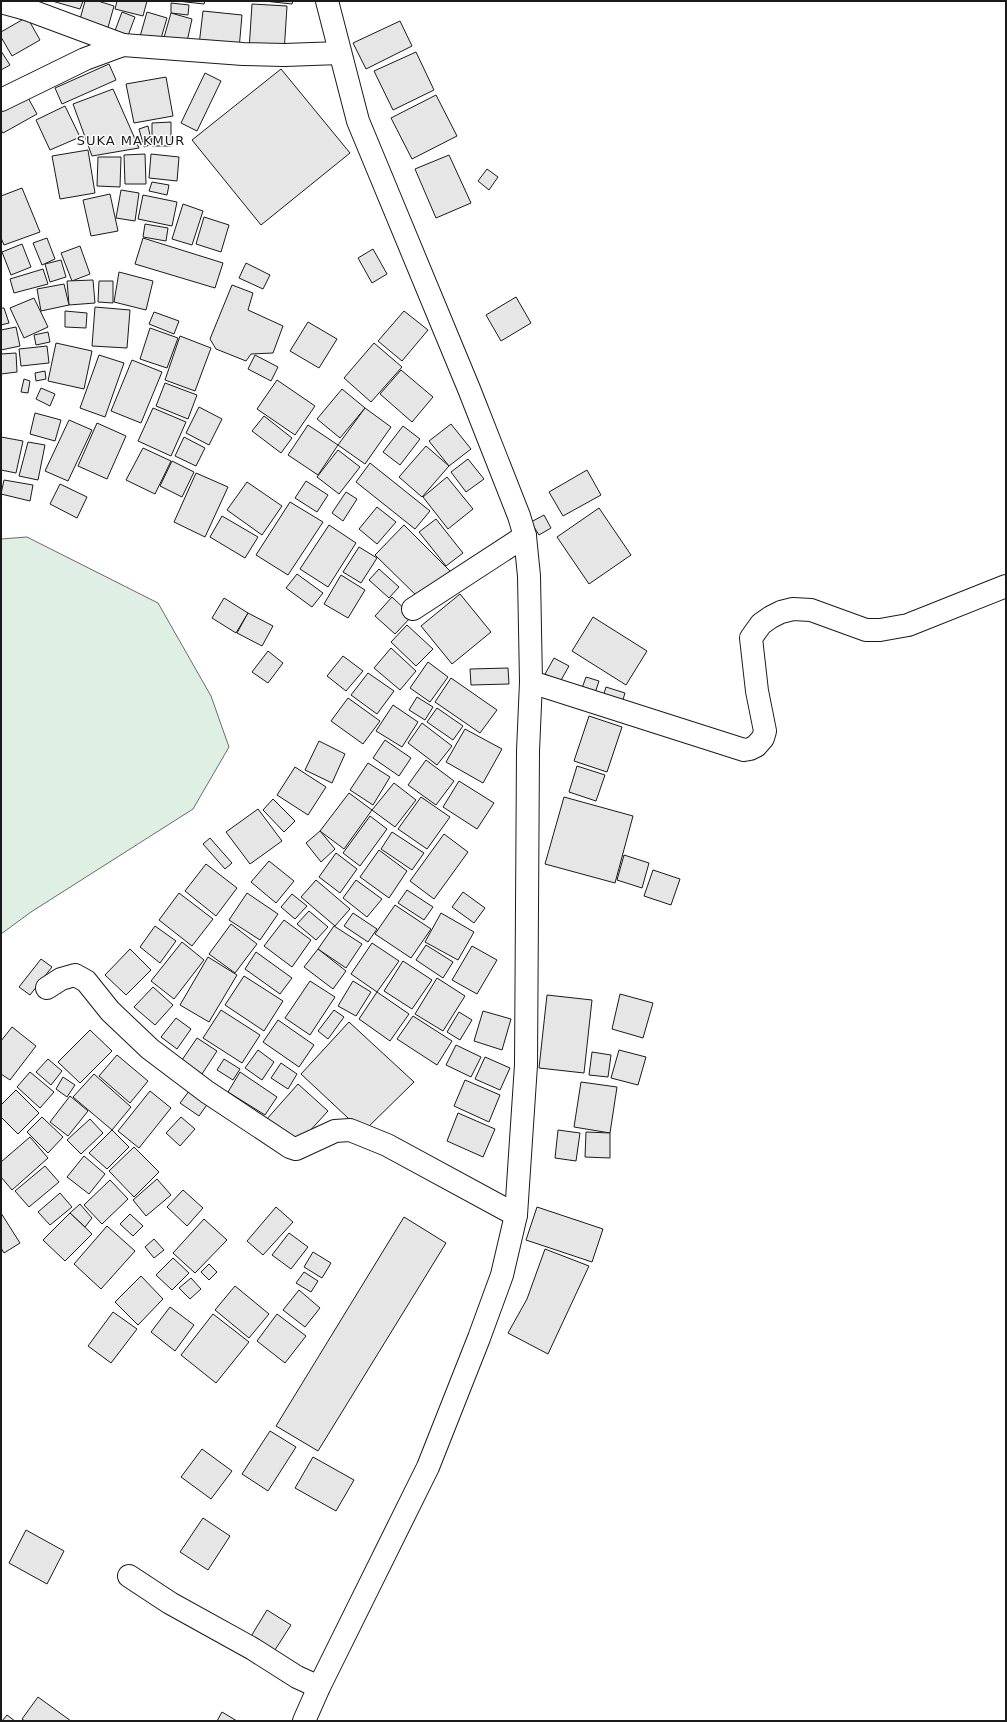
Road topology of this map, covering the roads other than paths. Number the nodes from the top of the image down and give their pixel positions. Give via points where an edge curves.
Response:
1 (327, 1) edge
2 (1, 2) edge
3 (123, 45) junction
4 (340, 53) junction
5 (1, 100) edge
6 (525, 536) junction
7 (1006, 586) edge
8 (413, 609) dead end
9 (531, 682) junction
10 (47, 988) dead end
11 (516, 1215) junction
12 (129, 1576) dead end
13 (319, 1687) junction
14 (304, 1721) edge

1 - 4 street
2 - 3 street
3 - 4 street via 243,54
3 - 5 street via 85,59
4 - 6 street via 358,121 469,389
6 - 8 street
6 - 9 street via 529,576
7 - 9 street via 908,625 880,630 866,630 811,610 794,609 766,620 751,638 765,731 756,746 750,749 744,750
9 - 11 street via 528,751 526,1065
10 - 11 street via 61,979 75,975 86,981 110,1011 150,1049 207,1092 290,1147 296,1149 335,1131 350,1130 387,1145
11 - 13 street via 502,1275 480,1338 428,1467
12 - 13 street via 170,1603
13 - 14 street

